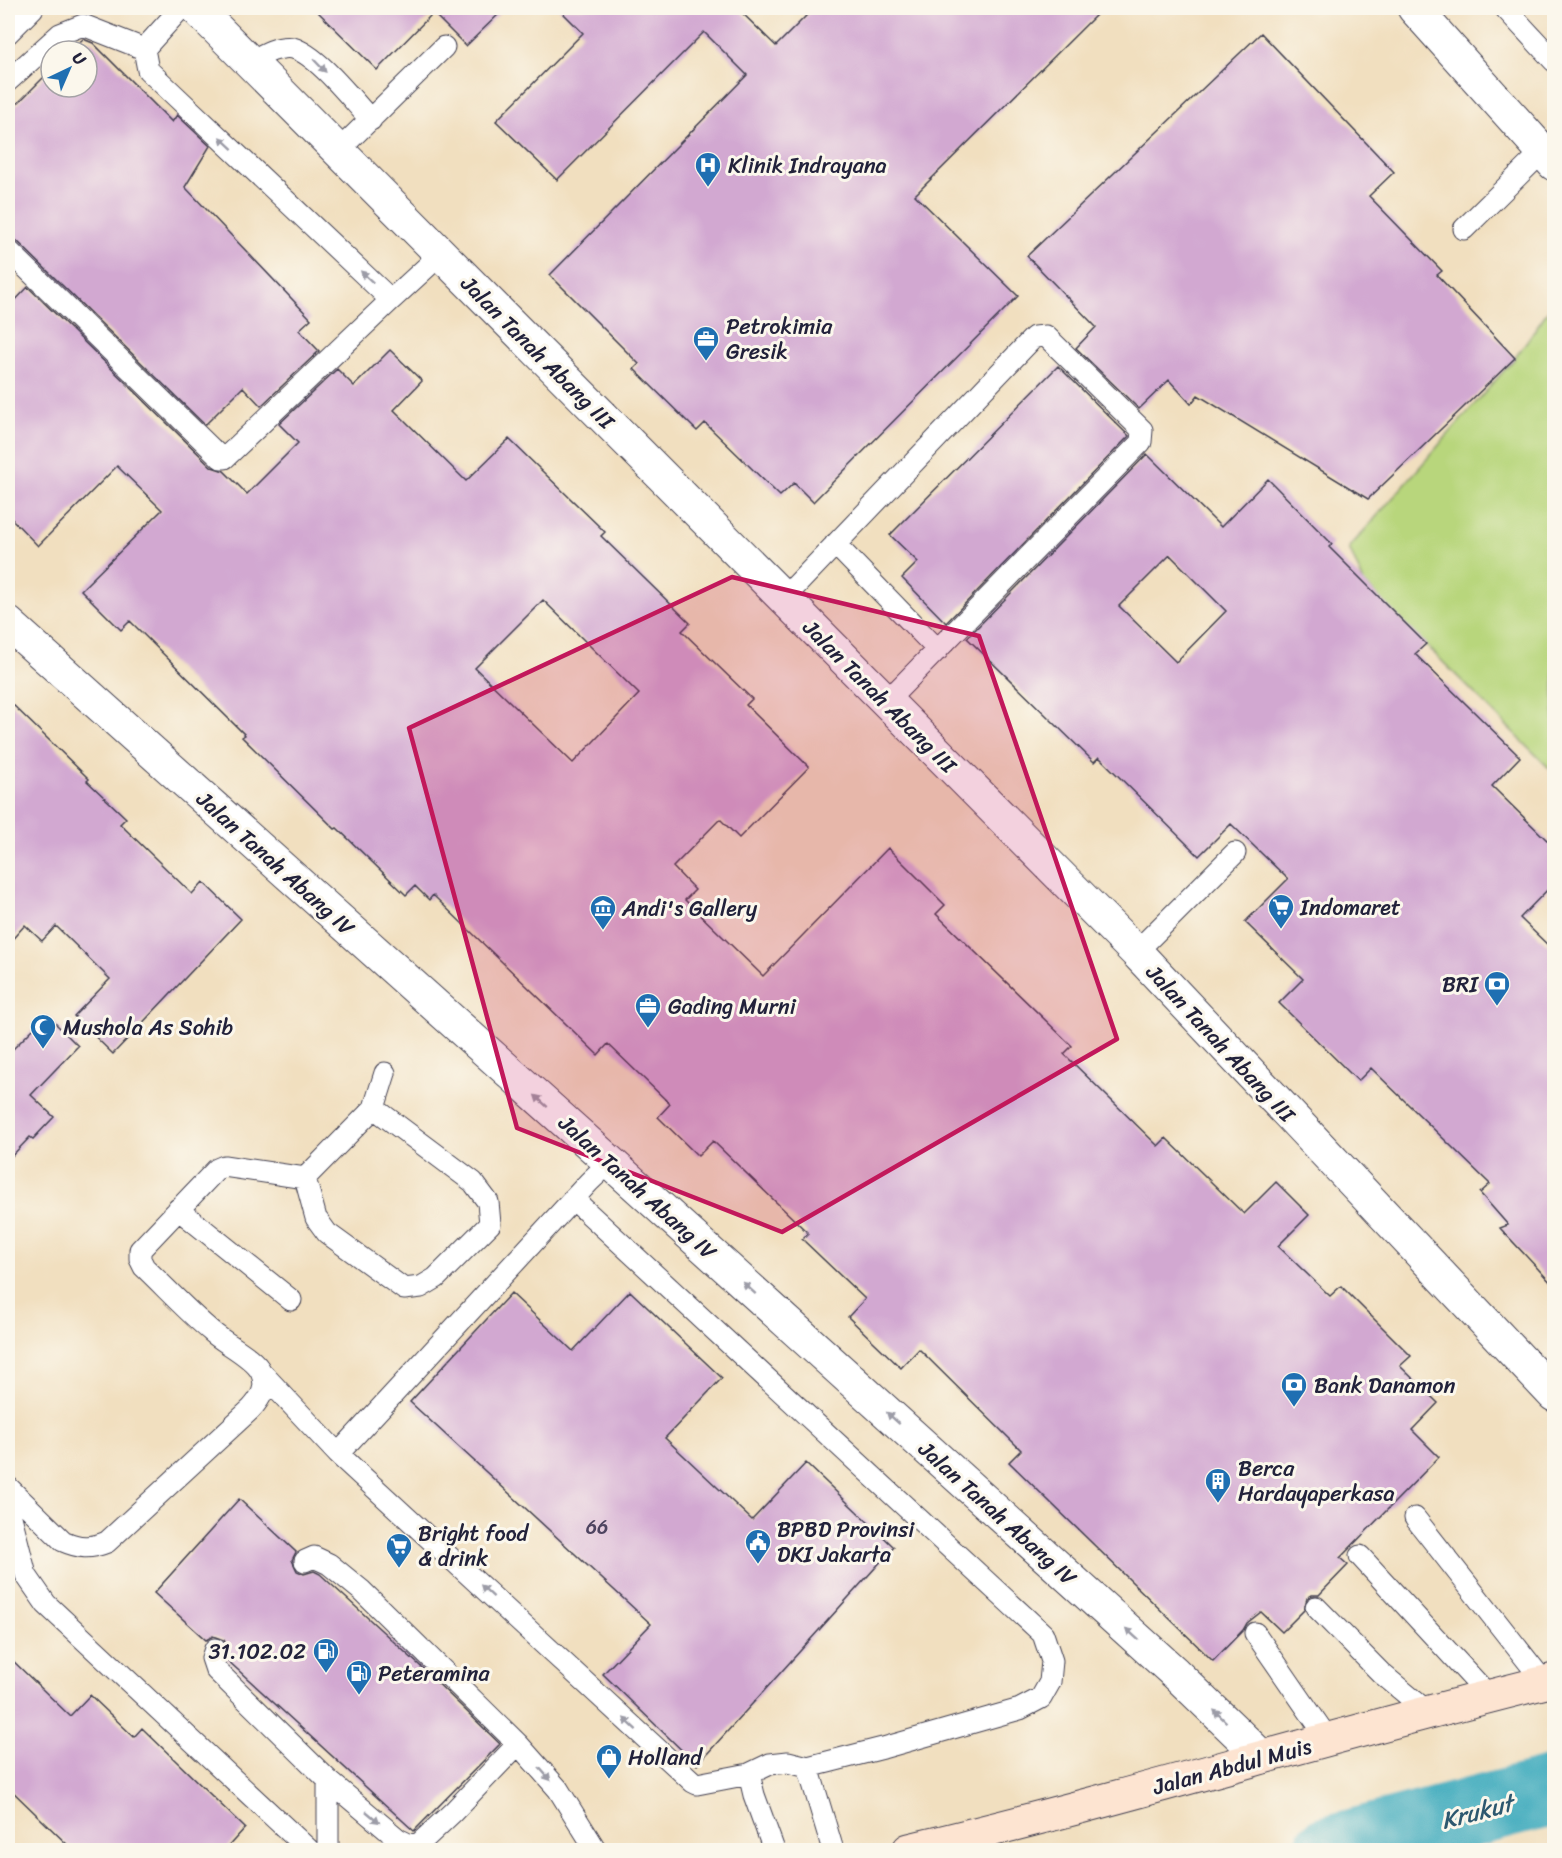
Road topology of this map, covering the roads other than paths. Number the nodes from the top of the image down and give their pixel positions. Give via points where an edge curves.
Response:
1 (33, 8) edge
2 (181, 8) edge
3 (196, 8) edge
4 (1414, 8) edge
5 (1505, 8) edge
6 (8, 33) edge
7 (444, 47) dead end
8 (144, 49) junction
9 (1554, 61) edge
10 (250, 62) junction
11 (8, 81) edge
12 (371, 120) junction
13 (338, 151) junction
14 (1549, 157) edge
15 (1464, 229) dead end
16 (8, 249) edge
17 (441, 254) junction
18 (392, 300) junction
19 (835, 544) junction
20 (783, 599) junction
21 (8, 623) edge
22 (938, 650) junction
23 (886, 702) junction
24 (1235, 854) dead end
25 (1136, 952) junction
26 (385, 1073) dead end
27 (374, 1108) junction
28 (610, 1162) junction
29 (305, 1178) junction
30 (573, 1199) junction
31 (178, 1209) junction
32 (291, 1300) dead end
33 (262, 1373) junction
34 (1554, 1395) edge
35 (338, 1454) junction
36 (8, 1486) edge
37 (8, 1505) edge
38 (1415, 1518) dead end
39 (1360, 1556) dead end
40 (305, 1561) dead end
41 (1316, 1607) dead end
42 (1256, 1633) dead end
43 (215, 1649) dead end
44 (1549, 1681) edge
45 (1490, 1697) junction
46 (1429, 1713) junction
47 (1328, 1739) junction
48 (518, 1743) junction
49 (1262, 1757) junction
50 (808, 1767) junction
51 (749, 1774) junction
52 (328, 1780) junction
53 (309, 1851) edge
54 (328, 1851) edge
55 (596, 1851) edge
56 (774, 1851) edge
57 (832, 1851) edge
58 (909, 1851) edge

1 - 6 lane
2 - 8 lane
3 - 10 street, Jalan Tanah Abang III
4 - 14 street
5 - 9 lane
7 - 12 lane
8 - 11 lane via 83,25 60,34
18 -> 8 lane via 148,70
10 -> 12 lane via 268,51 292,48 314,59
10 - 13 street, Jalan Tanah Abang III
12 - 13 lane
13 - 17 street, Jalan Tanah Abang III
14 - 15 lane
16 - 18 lane via 221,458
17 - 18 lane
17 - 20 street, Jalan Tanah Abang III
19 - 20 lane
19 - 22 lane
19 - 22 lane via 1034,337 1046,336 1142,430 1141,442
20 - 23 street, Jalan Tanah Abang III
28 -> 21 street, Jalan Tanah Abang IV
22 - 23 lane
23 - 25 street, Jalan Tanah Abang III
24 - 25 lane
25 - 34 street, Jalan Tanah Abang III
26 - 27 lane
27 - 29 lane
27 - 29 lane via 473,1182 488,1202 490,1224 436,1278 421,1287 404,1289 327,1233 316,1218
28 - 30 lane
49 -> 28 street, Jalan Tanah Abang IV via 1166,1665
29 - 31 lane via 224,1166
30 - 35 lane
30 - 50 lane via 1043,1634 1052,1661 1050,1682 1041,1698 1020,1709
31 - 32 lane
31 - 33 lane via 140,1250 140,1260 212,1333 254,1362
33 - 35 lane
33 - 36 lane via 262,1397 257,1403 106,1542 95,1547 63,1541
51 -> 35 lane via 693,1782
37 - 53 lane via 26,1575 46,1604
38 - 44 lane
39 - 45 lane
40 - 48 lane via 314,1557 329,1564 362,1591
41 - 46 lane via 1381,1673
42 - 47 lane
43 - 52 lane via 212,1658 216,1670
44 - 45 main road, Jalan Abdul Muis
45 - 46 main road, Jalan Abdul Muis
46 - 47 main road, Jalan Abdul Muis
47 - 49 main road, Jalan Abdul Muis
52 -> 48 lane via 410,1845 420,1843 453,1812
48 -> 55 lane via 558,1789
49 - 58 main road, Jalan Abdul Muis
50 - 51 lane via 788,1762 770,1764
50 - 57 lane
51 - 56 lane
52 - 54 lane

